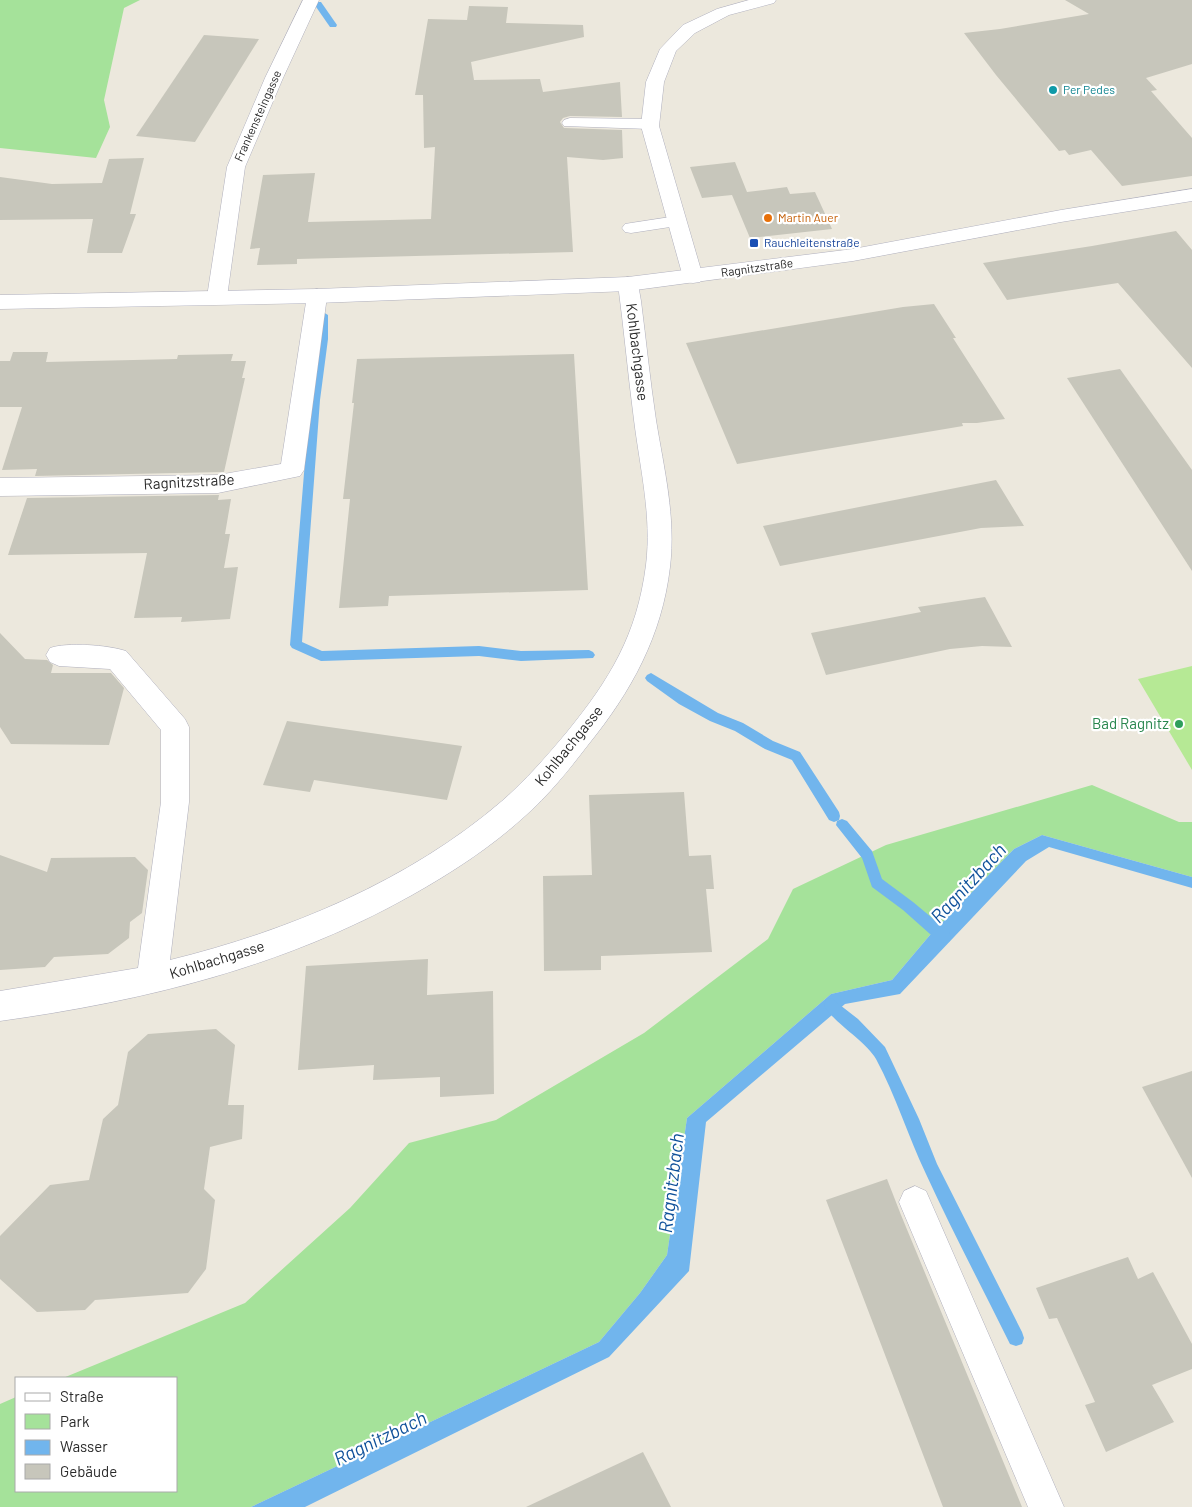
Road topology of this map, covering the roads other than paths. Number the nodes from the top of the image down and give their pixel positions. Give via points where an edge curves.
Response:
1 (311, 0) edge
2 (768, 0) edge
3 (570, 122) dead end
4 (650, 124) junction
5 (1192, 195) edge
6 (677, 221) junction
7 (631, 228) dead end
8 (693, 277) junction
9 (628, 284) junction
10 (317, 296) junction
11 (217, 297) junction
12 (0, 302) edge
13 (0, 487) edge
14 (59, 655) dead end
15 (152, 980) junction
16 (0, 1006) edge
17 (915, 1202) dead end
18 (1046, 1507) edge

1 - 11 street, Frankensteingasse via 236,167
2 - 4 street via 724,12 689,28 668,49 655,82
3 - 4 lane
4 - 6 street
5 - 8 street, Ragnitzstraße via 861,254
6 - 7 lane
6 - 8 street
8 - 9 street, Ragnitzstraße
9 - 10 street, Ragnitzstraße
9 - 15 street, Kohlbachgasse via 660,530 659,563 652,600 621,680 542,781 505,816 452,856 306,932 211,965
10 - 11 street, Ragnitzstraße
10 - 13 street, Ragnitzstraße via 292,470 218,484
11 - 12 street, Ragnitzstraße
14 - 15 street, Kohlbachgasse via 117,659 175,727 174,802
15 - 16 street, Kohlbachgasse
17 - 18 lane

